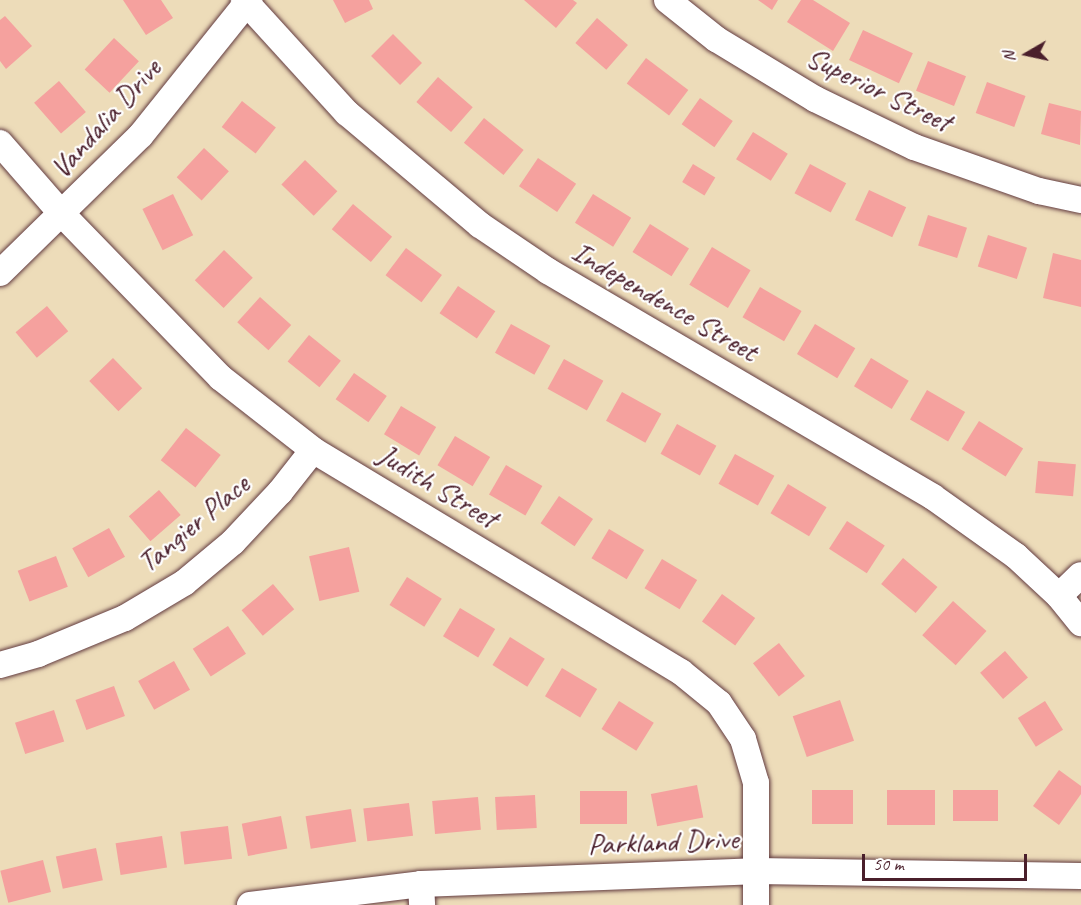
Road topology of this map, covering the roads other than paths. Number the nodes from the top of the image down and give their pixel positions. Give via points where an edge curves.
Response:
1 (667, 0) edge
2 (246, 1) edge
3 (0, 143) edge
4 (1081, 200) edge
5 (62, 214) junction
6 (0, 273) edge
7 (313, 450) junction
8 (1081, 575) edge
9 (1059, 596) junction
10 (1081, 623) edge
11 (0, 665) edge
12 (756, 871) junction
13 (1081, 876) edge
14 (421, 894) edge
15 (249, 905) edge
16 (756, 905) edge

1 - 4 street, Superior Street via 716,39 814,99 904,142 1039,191
2 - 5 street, Vandalia Drive via 141,135
2 - 9 street, Independence Street via 347,113 480,225 548,271 933,497 1016,556
3 - 5 street, Judith Street
5 - 6 street, Vandalia Drive
5 - 7 street, Judith Street via 221,378
7 - 11 street, Tangier Place via 233,542 184,582 124,618 38,654
7 - 12 street, Judith Street via 681,672 719,703 743,739 756,783
8 - 9 street
9 - 10 street, Independence Street
12 - 13 street, Parkland Drive
12 - 14 street, Parkland Drive
12 - 16 street, Judith Street
14 - 15 street, Parkland Drive

